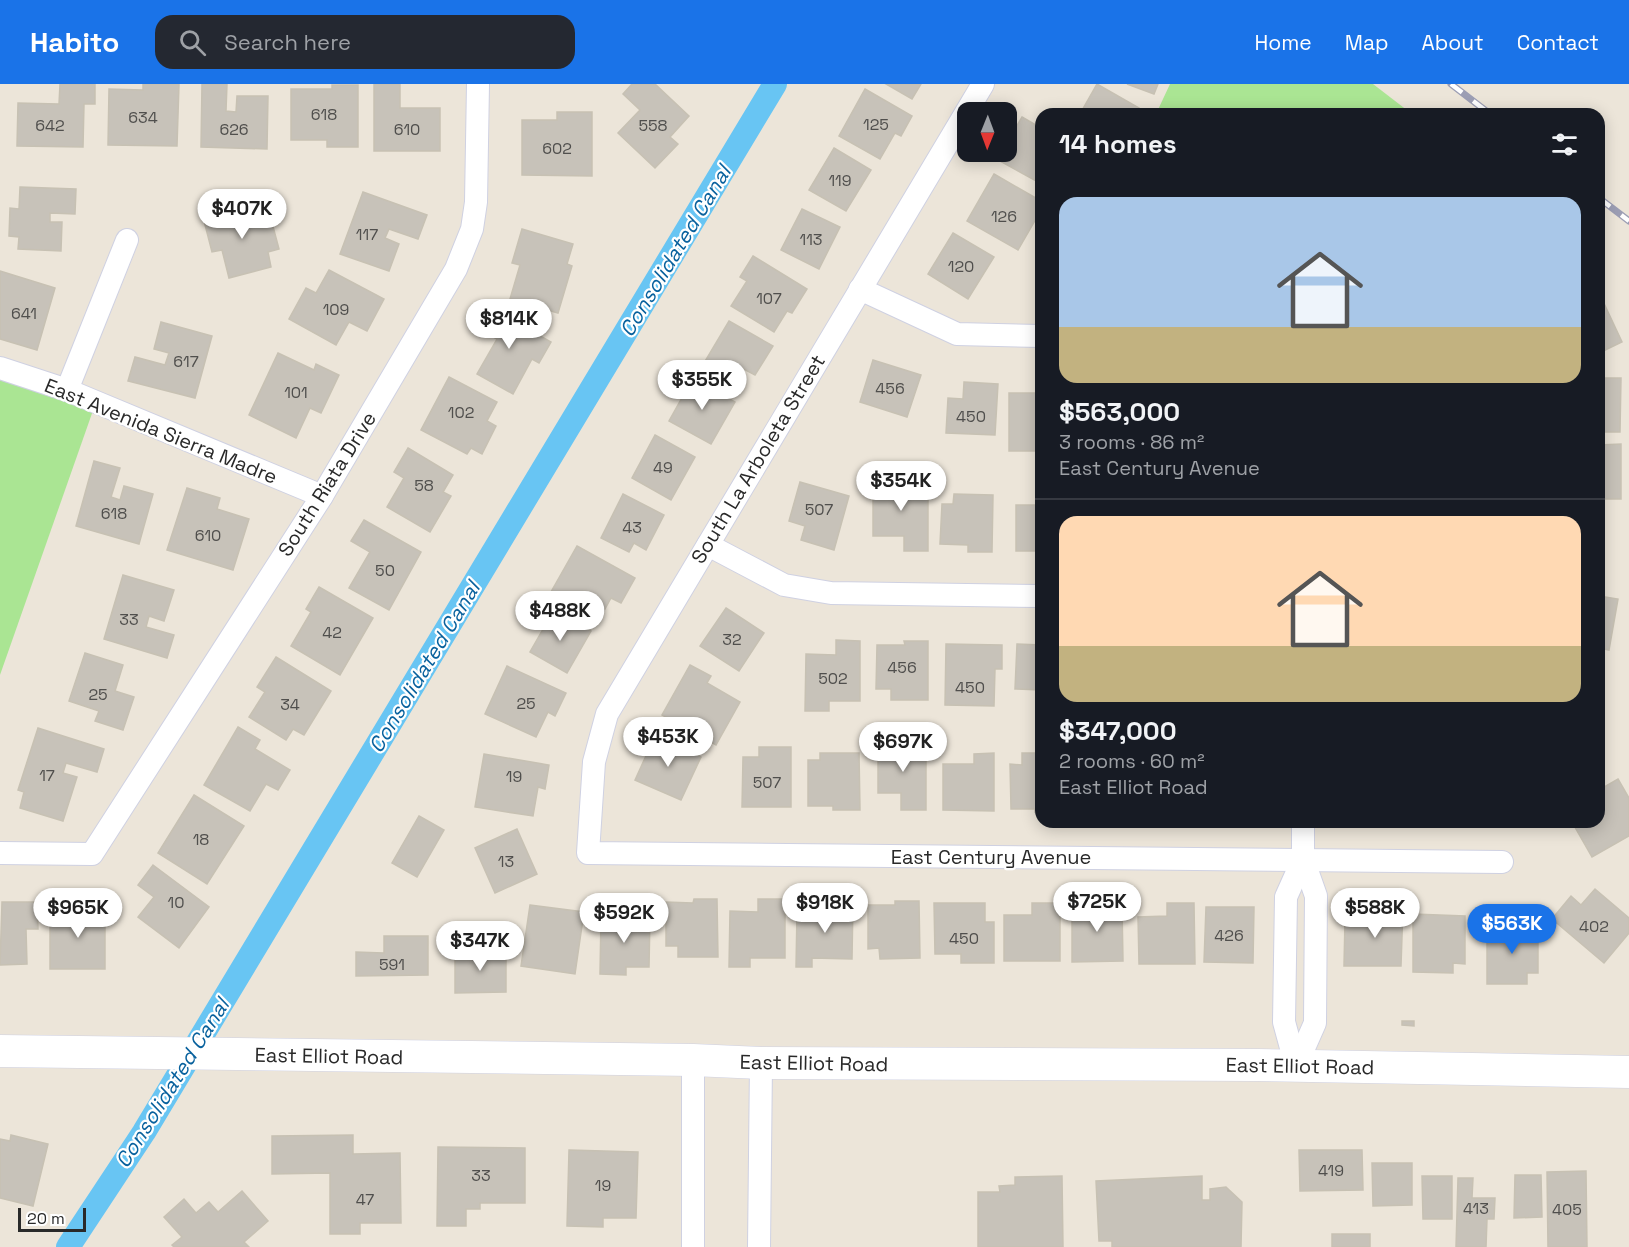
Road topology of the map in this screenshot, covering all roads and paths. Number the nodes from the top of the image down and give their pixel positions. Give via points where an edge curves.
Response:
1 (478, 84) edge
2 (983, 84) edge
3 (127, 240) dead end
4 (860, 289) junction
5 (1035, 336) edge
6 (0, 368) edge
7 (67, 390) junction
8 (322, 496) junction
9 (708, 545) junction
10 (1035, 596) edge
11 (1303, 828) edge
12 (0, 853) edge
13 (588, 853) joint
14 (1304, 859) junction
15 (1502, 862) dead end
16 (0, 1051) edge
17 (693, 1060) junction
18 (761, 1063) junction
19 (1296, 1066) junction
20 (1629, 1072) edge
21 (693, 1247) edge
22 (759, 1247) edge

1 - 8 street, South Riata Drive via 472,229 456,269
2 - 4 street, South La Arboleta Street
3 - 7 street
4 - 5 street via 957,334
4 - 9 street, South La Arboleta Street
6 - 7 street, East Avenida Sierra Madre
7 - 8 street, East Avenida Sierra Madre
8 - 12 street, South Riata Drive via 92,854
9 - 10 street via 784,585 831,593
9 - 13 street, South La Arboleta Street via 606,714 594,762
11 - 14 street
13 - 14 street, East Century Avenue
14 - 15 street, East Century Avenue
14 - 19 street via 1286,897 1284,1022
14 - 19 street via 1316,896 1315,1023
16 - 17 main road, East Elliot Road
17 - 18 main road, East Elliot Road
17 - 21 street
18 - 19 main road, East Elliot Road
18 - 22 street
19 - 20 main road, East Elliot Road

